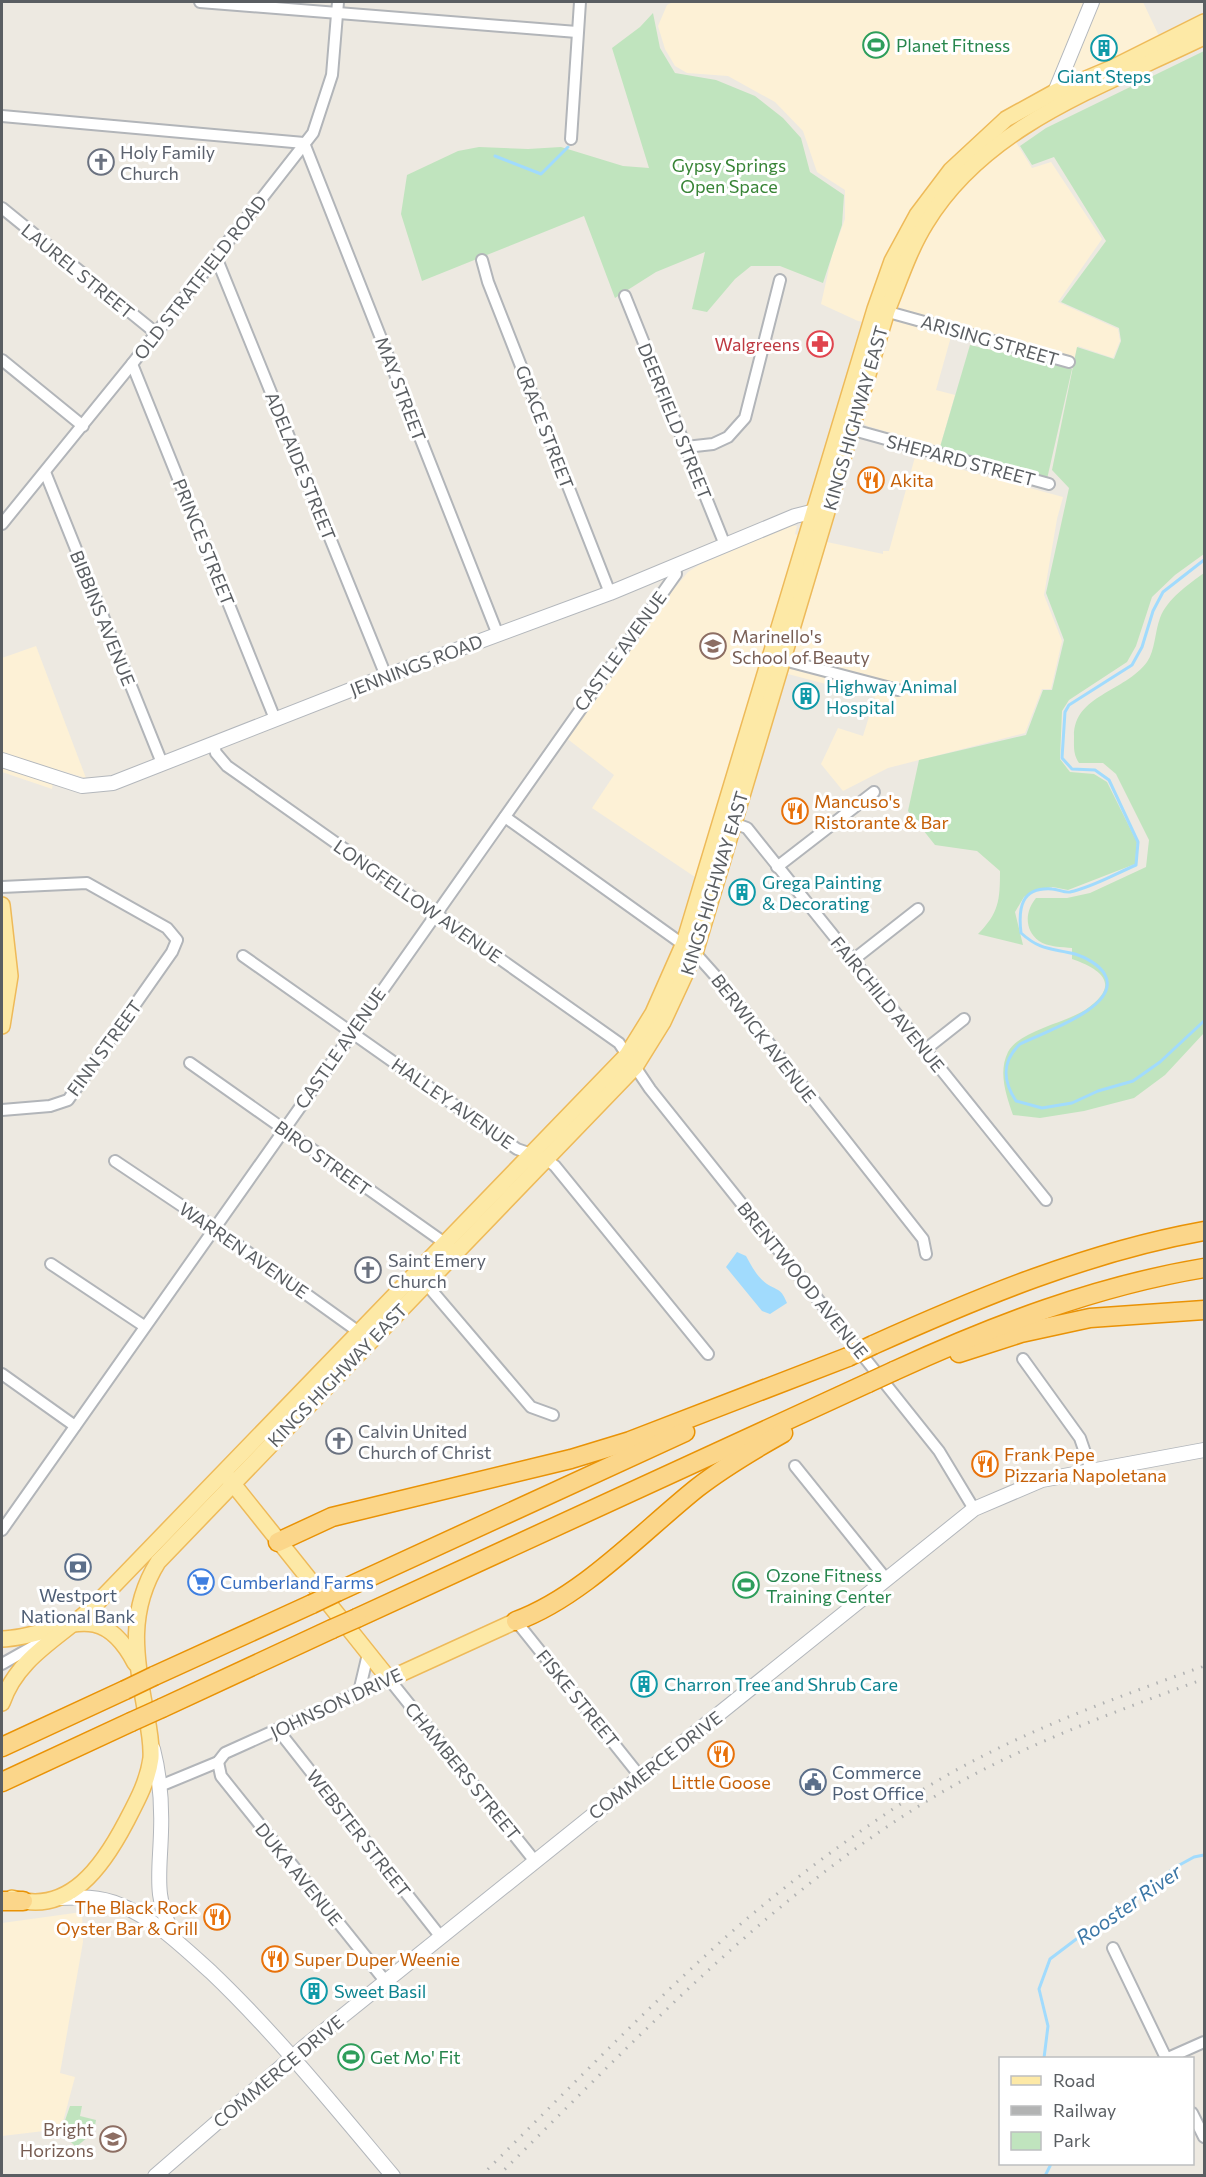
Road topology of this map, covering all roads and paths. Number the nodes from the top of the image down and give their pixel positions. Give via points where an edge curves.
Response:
1 (200, 2) edge
2 (580, 2) edge
3 (1092, 2) edge
4 (338, 7) edge
5 (1204, 22) edge
6 (577, 32) junction
7 (1204, 36) edge
8 (1058, 98) junction
9 (2, 117) edge
10 (571, 139) dead end
11 (304, 143) junction
12 (2, 208) edge
13 (216, 256) junction
14 (483, 260) dead end
15 (780, 280) dead end
16 (625, 296) dead end
17 (881, 310) junction
18 (156, 333) junction
19 (2, 360) edge
20 (1069, 362) dead end
21 (132, 364) junction
22 (83, 426) junction
23 (846, 428) junction
24 (686, 447) junction
25 (45, 472) junction
26 (1049, 484) dead end
27 (821, 512) junction
28 (2, 524) edge
29 (725, 546) junction
30 (675, 566) junction
31 (610, 593) junction
32 (498, 635) junction
33 (777, 658) junction
34 (386, 676) junction
35 (898, 690) dead end
36 (275, 719) junction
37 (213, 743) junction
38 (2, 760) edge
39 (162, 763) junction
40 (874, 792) dead end
41 (505, 817) junction
42 (727, 821) junction
43 (777, 867) junction
44 (2, 887) edge
45 (2, 905) edge
46 (918, 909) dead end
47 (435, 912) junction
48 (689, 948) junction
49 (243, 956) dead end
50 (853, 960) junction
51 (964, 1019) dead end
52 (2, 1026) edge
53 (352, 1031) junction
54 (926, 1049) junction
55 (631, 1061) junction
56 (190, 1064) dead end
57 (2, 1110) edge
58 (283, 1129) junction
59 (538, 1156) junction
60 (115, 1161) dead end
61 (1046, 1200) dead end
62 (214, 1228) junction
63 (1204, 1231) edge
64 (451, 1248) junction
65 (927, 1254) dead end
66 (51, 1264) dead end
67 (1204, 1268) edge
68 (421, 1278) junction
69 (1204, 1310) edge
70 (144, 1326) junction
71 (364, 1337) junction
72 (708, 1354) dead end
73 (848, 1357) junction
74 (1023, 1359) dead end
75 (894, 1371) junction
76 (2, 1374) edge
77 (868, 1383) junction
78 (553, 1415) dead end
79 (75, 1426) junction
80 (1204, 1450) edge
81 (795, 1466) dead end
82 (1091, 1470) junction
83 (228, 1478) junction
84 (974, 1509) junction
85 (2, 1530) edge
86 (278, 1542) junction
87 (886, 1579) junction
88 (516, 1621) junction
89 (75, 1623) junction
90 (2, 1639) edge
91 (368, 1654) junction
92 (2, 1664) edge
93 (146, 1674) junction
94 (389, 1678) junction
95 (359, 1692) junction
96 (2, 1703) edge
97 (278, 1730) junction
98 (151, 1737) junction
99 (2, 1747) edge
100 (218, 1762) junction
101 (639, 1775) junction
102 (2, 1782) edge
103 (160, 1786) junction
104 (534, 1860) junction
105 (2, 1893) edge
106 (49, 1899) junction
107 (2, 1901) edge
108 (27, 1901) junction
109 (2, 1908) edge
110 (441, 1936) junction
111 (179, 1942) junction
112 (1113, 1948) dead end
113 (386, 1982) junction
114 (1204, 2042) edge
115 (293, 2056) junction
116 (1167, 2057) edge
117 (1169, 2057) edge
118 (1194, 2117) edge
119 (1204, 2138) edge
120 (154, 2175) edge
121 (393, 2175) edge

1 - 4 street
2 - 6 street
3 - 8 main road
4 - 6 street
4 - 11 street, OLD STRATFIELD ROAD via 332,75 318,122
5 - 8 main road, KINGS HIGHWAY EAST
6 - 10 street
7 - 8 main road, KINGS HIGHWAY EAST
8 - 17 main road, KINGS HIGHWAY EAST via 958,180 926,223
9 - 11 street
11 - 13 street, OLD STRATFIELD ROAD
11 - 32 street, MAY STREET
12 - 18 street, LAUREL STREET
13 - 18 street, OLD STRATFIELD ROAD
13 - 34 street, ADELAIDE STREET
14 - 31 street, GRACE STREET via 488,282
15 - 24 street via 745,418 728,438
16 - 24 street, DEERFIELD STREET
17 - 20 street, ARISING STREET
17 - 23 main road, KINGS HIGHWAY EAST
18 - 21 street, OLD STRATFIELD ROAD
19 - 22 street
21 - 22 street, OLD STRATFIELD ROAD
21 - 36 street, PRINCE STREET
22 - 25 street, OLD STRATFIELD ROAD
23 - 26 street, SHEPARD STREET
23 - 27 main road, KINGS HIGHWAY EAST
24 - 29 street, DEERFIELD STREET
25 - 28 street, OLD STRATFIELD ROAD
25 - 39 street, BIBBINS AVENUE
27 - 29 main road, JENNINGS ROAD via 795,516
27 - 33 main road, KINGS HIGHWAY EAST
29 - 30 main road, JENNINGS ROAD
30 - 31 main road, JENNINGS ROAD
30 - 41 street, CASTLE AVENUE via 676,574
31 - 32 main road, JENNINGS ROAD
32 - 34 main road, JENNINGS ROAD
33 - 35 street
33 - 42 main road, KINGS HIGHWAY EAST
34 - 36 main road, JENNINGS ROAD
36 - 37 main road, JENNINGS ROAD
37 - 39 main road, JENNINGS ROAD
37 - 47 street, LONGFELLOW AVENUE via 227,766
38 - 39 main road, JENNINGS ROAD via 82,786 113,783
40 - 43 street
41 - 47 street, CASTLE AVENUE
41 - 48 street, BERWICK AVENUE
42 - 43 street, FAIRCHILD AVENUE via 747,828
42 - 48 main road, KINGS HIGHWAY EAST
43 - 50 street, FAIRCHILD AVENUE
44 - 57 street, FINN STREET via 87,882 167,928 177,940 68,1100 50,1106
45 - 52 main road via 10,976
46 - 50 street
47 - 53 street, CASTLE AVENUE
47 - 55 street, LONGFELLOW AVENUE via 619,1043
48 - 55 main road, KINGS HIGHWAY EAST via 663,1022
48 - 65 street, BERWICK AVENUE via 720,981 923,1239
49 - 53 street, HALLEY AVENUE
50 - 54 street, FAIRCHILD AVENUE
51 - 54 street
53 - 58 street, CASTLE AVENUE
53 - 59 street, HALLEY AVENUE via 517,1149
54 - 61 street, FAIRCHILD AVENUE
55 - 59 main road, KINGS HIGHWAY EAST
55 - 84 street, BRENTWOOD AVENUE via 926,1435
56 - 58 street, BIRO STREET
58 - 62 street, CASTLE AVENUE
58 - 64 street, BIRO STREET
59 - 64 main road, KINGS HIGHWAY EAST
59 - 72 street, HALLEY AVENUE via 555,1166
60 - 62 street, WARREN AVENUE
62 - 70 street, CASTLE AVENUE
62 - 71 street, WARREN AVENUE
63 - 73 highway, bridge via 1127,1248 1045,1273
64 - 68 main road, KINGS HIGHWAY EAST
66 - 70 street
67 - 75 highway via 1123,1285 1050,1307 980,1332
68 - 71 main road, KINGS HIGHWAY EAST
68 - 78 street via 531,1407
69 - 75 highway via 1126,1314 1055,1324
70 - 79 street, CASTLE AVENUE
71 - 83 main road, KINGS HIGHWAY EAST
73 - 86 highway via 630,1441 332,1517
73 - 93 highway, bridge via 312,1604
74 - 82 street via 1080,1438
75 - 77 highway, bridge
76 - 79 street
77 - 88 highway via 724,1468 571,1593
77 - 102 highway, bridge
79 - 85 street, CASTLE AVENUE
80 - 82 main road, COMMERCE DRIVE
81 - 87 street
82 - 84 main road, COMMERCE DRIVE via 1042,1480
83 - 86 main road, CHAMBERS STREET
83 - 89 main road, KINGS HIGHWAY EAST
83 - 93 main road, KINGS HIGHWAY EAST via 149,1579 135,1624
84 - 87 main road, COMMERCE DRIVE
86 - 91 main road, CHAMBERS STREET
87 - 101 main road, COMMERCE DRIVE via 720,1715
88 - 94 main road, JOHNSON DRIVE
88 - 101 street, FISKE STREET
89 - 90 main road
89 - 92 street
89 - 93 main road via 96,1623 108,1630
89 - 96 main road, KINGS HIGHWAY EAST via 23,1665 10,1682
91 - 94 main road, CHAMBERS STREET
91 - 95 street
93 - 98 main road, KINGS HIGHWAY EAST
93 - 99 highway, bridge via 125,1690
94 - 95 street, JOHNSON DRIVE
94 - 104 street, CHAMBERS STREET
95 - 97 street, JOHNSON DRIVE
97 - 100 street, JOHNSON DRIVE via 225,1753
97 - 110 street, WEBSTER STREET
98 - 103 main road
98 - 106 main road, KINGS HIGHWAY EAST via 144,1785 109,1854 84,1883
100 - 103 street, JOHNSON DRIVE
100 - 113 street, DUKA AVENUE via 221,1776
101 - 104 main road, COMMERCE DRIVE
103 - 111 main road via 159,1898 167,1923
104 - 110 main road, COMMERCE DRIVE
105 - 108 main road, KINGS HIGHWAY EAST
106 - 108 main road, KINGS HIGHWAY EAST
106 - 111 main road via 84,1897 113,1902
107 - 108 highway
108 - 109 main road
110 - 113 main road, COMMERCE DRIVE
111 - 115 main road
112 - 116 street
113 - 115 main road, COMMERCE DRIVE
114 - 117 street
115 - 120 main road, COMMERCE DRIVE
115 - 121 main road
118 - 119 street

